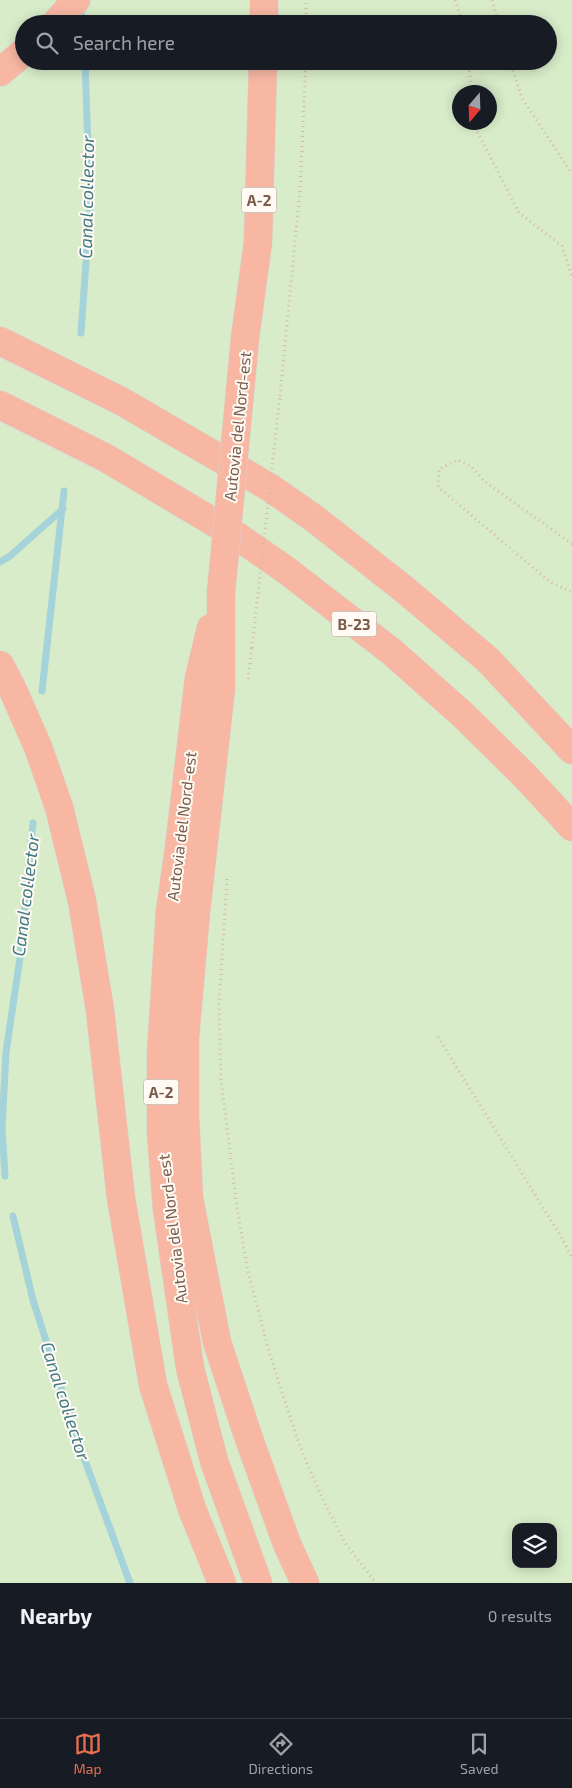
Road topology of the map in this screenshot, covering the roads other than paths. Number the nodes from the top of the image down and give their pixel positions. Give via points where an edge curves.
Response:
1 (76, 0) edge
2 (264, 0) edge
3 (63, 15) edge
4 (264, 15) edge
5 (15, 60) edge
6 (263, 70) edge
7 (0, 72) edge
8 (7, 344) edge
9 (0, 405) edge
10 (221, 593) junction
11 (488, 660) junction
12 (6, 677) edge
13 (572, 724) edge
14 (572, 750) edge
15 (572, 827) edge
16 (222, 1583) edge
17 (258, 1583) edge
18 (305, 1583) edge

1 - 3 highway
2 - 4 highway
5 - 7 highway
6 - 10 highway, Autovia del Nord-est / A-2, bridge via 258,242 245,338
8 - 11 highway via 121,401 261,482 405,590
9 - 15 highway, B-23 via 106,458 237,536 286,570 392,652 462,714
10 - 17 highway, Autovia del Nord-est / A-2 via 199,678 170,911 161,1054 161,1132 167,1209 190,1368 214,1461
10 - 18 highway, A-2 via 221,688 185,1037 189,1198 217,1342 287,1544
11 - 13 highway via 548,702
11 - 14 highway
12 - 16 highway via 38,747 59,807 82,901 100,1010 121,1198 153,1384 192,1508

